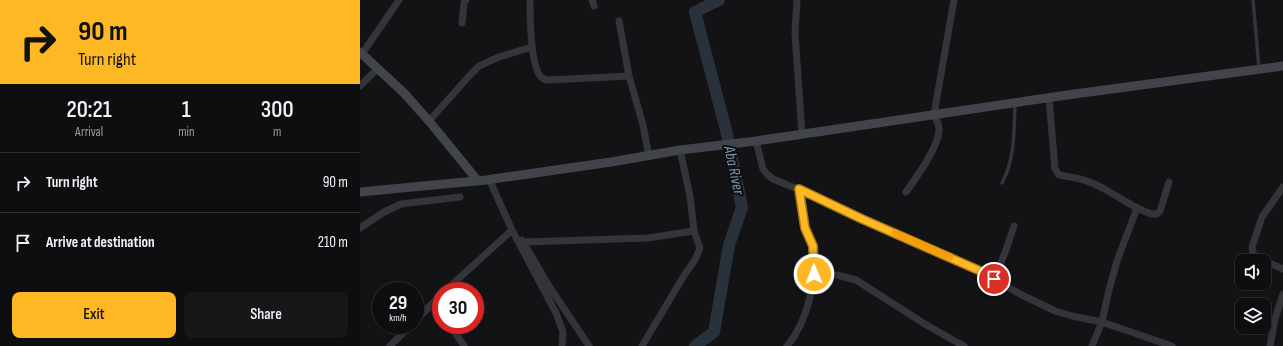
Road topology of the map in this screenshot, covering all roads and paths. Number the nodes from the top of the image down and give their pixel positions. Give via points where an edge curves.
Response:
1 (400, 0) edge
2 (466, 0) edge
3 (530, 0) edge
4 (797, 0) edge
5 (954, 0) edge
6 (1253, 0) edge
7 (619, 21) dead end
8 (462, 23) dead end
9 (532, 47) junction
10 (361, 53) edge
11 (1283, 66) edge
12 (378, 68) junction
13 (1259, 69) junction
14 (629, 76) junction
15 (360, 86) edge
16 (1048, 98) junction
17 (1015, 103) junction
18 (934, 114) junction
19 (429, 121) junction
20 (802, 134) junction
21 (756, 141) junction
22 (680, 150) junction
23 (649, 156) junction
24 (489, 179) junction
25 (478, 181) junction
26 (1169, 182) dead end
27 (1002, 183) dead end
28 (1283, 187) edge
29 (799, 189) junction
30 (360, 192) edge
31 (906, 192) dead end
32 (460, 198) dead end
33 (1137, 208) junction
34 (1014, 226) dead end
35 (360, 228) edge
36 (512, 230) junction
37 (694, 232) junction
38 (524, 242) junction
39 (1283, 269) edge
40 (814, 274) junction
41 (994, 279) junction
42 (455, 282) edge
43 (1283, 294) edge
44 (432, 304) edge
45 (424, 312) edge
46 (1102, 322) junction
47 (402, 334) edge
48 (456, 334) edge
49 (390, 346) edge
50 (464, 346) edge
51 (562, 346) edge
52 (589, 346) edge
53 (642, 346) edge
54 (787, 346) edge
55 (964, 346) edge
56 (1092, 346) edge
57 (1172, 346) edge
58 (1270, 346) edge

1 - 10 street
2 - 8 street
3 - 9 street
4 - 20 street via 795,33
5 - 18 street
6 - 13 lane
7 - 14 street
9 - 14 street via 537,70 544,79
9 - 19 street via 498,57 479,66
10 - 12 street
11 - 13 street
12 - 15 street
12 - 19 street
13 - 16 street
14 - 23 street
16 - 17 street
16 - 33 street via 1056,172 1100,186
17 - 18 street
17 - 27 lane via 1011,161
18 - 20 street
18 - 31 street via 938,136 923,167
19 - 25 street
20 - 21 street
21 - 22 street
21 - 29 street via 760,161 767,174
22 - 23 street
22 - 37 street via 690,196
23 - 24 street
24 - 25 street
24 - 36 street
25 - 30 street
26 - 33 street via 1158,214
28 - 39 street via 1262,217 1252,247 1256,257
29 - 40 street via 805,228 813,246
29 - 41 street
32 - 35 street via 400,204
33 - 46 street via 1117,261
34 - 41 street
36 - 38 street
36 - 42 street
36 - 51 street via 556,313 563,332
37 - 38 street via 648,238
37 - 53 street via 700,248 697,256
38 - 52 street via 549,286
40 - 54 street via 811,294 799,328
40 - 55 street via 837,275 856,280
41 - 46 street via 1055,311
43 - 58 street
44 - 45 street
46 - 56 street
46 - 57 street
47 - 49 street
48 - 50 street

